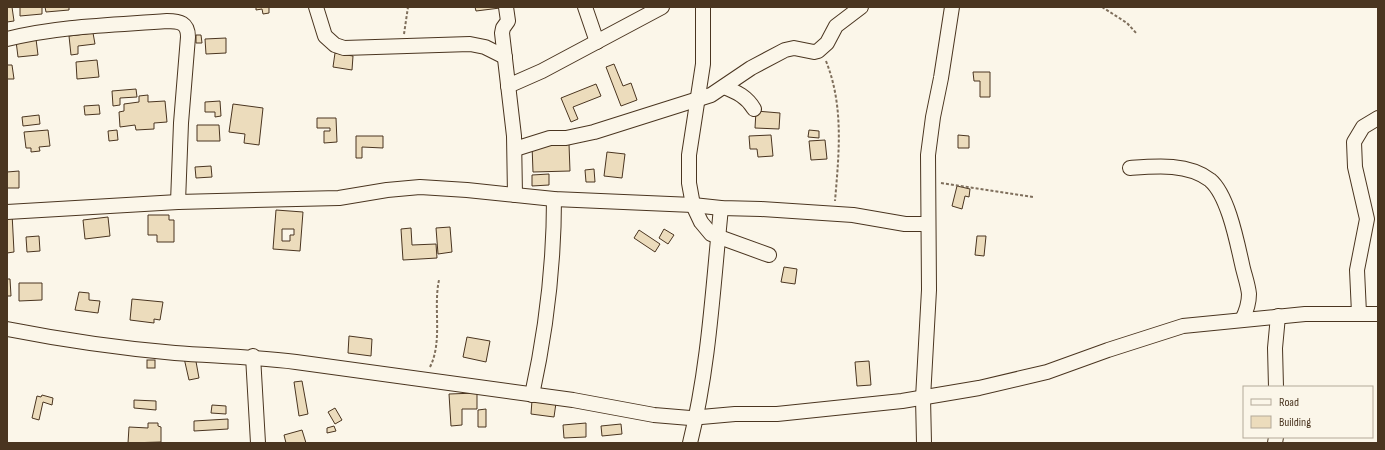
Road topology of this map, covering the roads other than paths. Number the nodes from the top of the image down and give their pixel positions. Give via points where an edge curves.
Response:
1 (316, 7) edge
2 (506, 7) edge
3 (585, 7) edge
4 (662, 7) edge
5 (703, 7) edge
6 (861, 7) edge
7 (952, 7) edge
8 (7, 39) edge
9 (597, 42) junction
10 (504, 57) junction
11 (508, 86) junction
12 (724, 87) junction
13 (697, 99) junction
14 (754, 109) dead end
15 (1378, 118) edge
16 (515, 149) junction
17 (1130, 168) dead end
18 (515, 196) junction
19 (554, 199) junction
20 (178, 202) junction
21 (693, 205) junction
22 (721, 208) junction
23 (7, 212) edge
24 (928, 224) junction
25 (718, 238) junction
26 (769, 255) dead end
27 (1359, 313) junction
28 (1378, 314) edge
29 (1278, 316) junction
30 (1242, 320) junction
31 (7, 329) edge
32 (253, 356) junction
33 (1276, 386) edge
34 (532, 395) junction
35 (923, 398) junction
36 (696, 418) junction
37 (258, 443) edge
38 (690, 443) edge
39 (924, 443) edge

1 - 10 street via 326,36 337,46 398,48 470,44 485,47
2 - 10 street via 508,22 502,33
3 - 9 street
4 - 9 street
5 - 13 street via 704,50
6 - 12 street via 836,26 820,50 785,50 751,68
7 - 24 street via 932,123
8 - 20 street via 26,34 106,25 167,21 185,25 188,37
9 - 11 street
10 - 11 street
11 - 16 street
12 - 13 street via 711,95
12 - 14 street via 740,94
13 - 16 street via 594,132 566,138 550,138
13 - 21 street via 688,155
15 - 27 street via 1363,127 1354,142 1355,167 1367,219 1357,270
16 - 18 street
17 - 30 street via 1178,167 1211,180 1230,215 1247,284 1248,301
18 - 19 street
18 - 20 street via 420,187 339,198
19 - 21 street
19 - 34 street via 552,266
20 - 23 street
21 - 22 street
21 - 25 street via 706,229
22 - 24 street via 853,215 905,224
22 - 25 street
24 - 35 street via 929,290
25 - 26 street
25 - 36 street via 709,329
27 - 28 street
27 - 29 street
29 - 30 street
29 - 33 street via 1275,348
30 - 35 street via 1177,328 1047,372
31 - 32 street via 119,347 176,353
32 - 34 street
32 - 37 street
34 - 36 street via 654,415
35 - 36 street via 777,414 735,414
35 - 39 street
36 - 38 street

